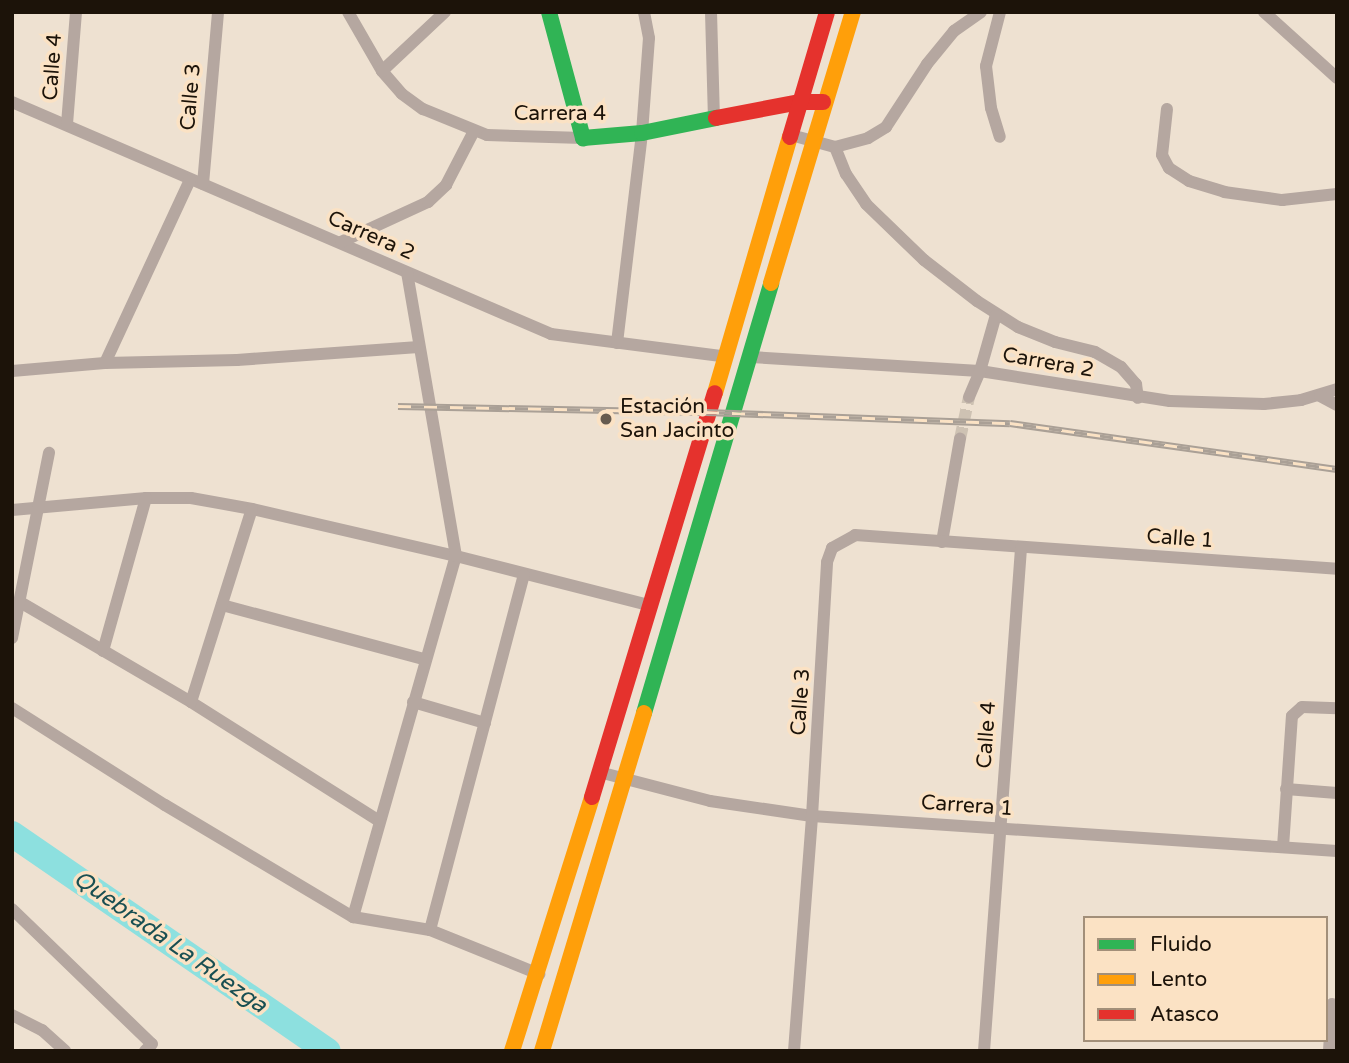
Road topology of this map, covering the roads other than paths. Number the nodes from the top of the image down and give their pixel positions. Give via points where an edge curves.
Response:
1 (76, 12) edge
2 (218, 12) edge
3 (348, 12) edge
4 (445, 12) edge
5 (548, 12) edge
6 (644, 12) edge
7 (711, 12) edge
8 (827, 12) edge
9 (853, 12) edge
10 (981, 12) edge
11 (1000, 12) edge
12 (1264, 12) edge
13 (382, 71) junction
14 (1337, 78) edge
15 (12, 102) edge
16 (800, 102) junction
17 (823, 103) junction
18 (1167, 109) dead end
19 (714, 119) junction
20 (67, 124) junction
21 (474, 131) junction
22 (642, 133) junction
23 (791, 135) junction
24 (1000, 137) dead end
25 (583, 138) junction
26 (812, 141) junction
27 (835, 146) junction
28 (190, 180) junction
29 (203, 184) junction
30 (1337, 194) edge
31 (341, 242) junction
32 (407, 273) junction
33 (996, 315) junction
34 (617, 343) junction
35 (419, 348) junction
36 (727, 357) junction
37 (751, 357) junction
38 (105, 363) junction
39 (12, 371) edge
40 (980, 371) junction
41 (1337, 389) edge
42 (1320, 396) junction
43 (969, 397) tunnel mouth
44 (1138, 398) junction
45 (1337, 405) edge
46 (960, 439) tunnel mouth
47 (49, 453) dead end
48 (146, 498) junction
49 (38, 507) junction
50 (252, 509) junction
51 (12, 510) edge
52 (942, 542) junction
53 (1021, 548) junction
54 (456, 556) junction
55 (1337, 569) edge
56 (524, 575) junction
57 (20, 602) junction
58 (222, 605) junction
59 (652, 606) junction
60 (12, 638) edge
61 (103, 651) junction
62 (425, 659) junction
63 (191, 702) junction
64 (413, 702) junction
65 (12, 708) edge
66 (1337, 708) edge
67 (485, 723) junction
68 (599, 772) junction
69 (624, 776) junction
70 (1286, 789) junction
71 (1337, 793) edge
72 (812, 816) junction
73 (379, 821) junction
74 (1000, 828) junction
75 (1283, 847) junction
76 (1337, 850) edge
77 (12, 909) edge
78 (353, 917) junction
79 (430, 930) junction
80 (539, 974) junction
81 (1332, 1004) edge
82 (12, 1015) edge
83 (152, 1049) edge
84 (546, 1049) edge
85 (65, 1051) edge
86 (512, 1051) edge
87 (794, 1051) edge
88 (984, 1051) edge
89 (1329, 1051) edge

1 - 20 street, Calle 4
2 - 29 street, Calle 3
3 - 13 street, Carrera 4
4 - 13 street
5 - 25 main road
6 - 22 street via 649,38
7 - 19 street
8 - 16 main road
9 - 17 main road
10 - 27 street via 947,39 886,127 868,138
11 - 24 street via 986,66
12 - 14 street
13 - 21 street, Carrera 4 via 402,94 424,109
15 - 20 street, Carrera 2
16 - 17 main road, Carrera 4
16 - 19 main road, Carrera 4
16 - 23 main road
17 - 26 main road
18 - 30 street via 1162,155 1170,168 1189,181 1224,192 1282,200
19 - 22 main road, Carrera 4
20 - 28 street, Carrera 2
21 - 25 street, Carrera 4
21 - 31 street via 446,185 428,202
22 - 25 main road, Carrera 4
22 - 34 street
23 - 26 street
23 - 36 main road
26 - 27 street
26 - 37 main road
27 - 33 street via 856,189 879,217 924,260
28 - 29 street, Carrera 2
28 - 38 street
29 - 31 street, Carrera 2
31 - 32 street, Carrera 2
32 - 34 street, Carrera 2 via 551,334
32 - 35 street
33 - 40 street
33 - 44 street via 1055,342 1104,357 1136,384
34 - 36 street, Carrera 2
35 - 38 street
35 - 54 street
36 - 59 main road
37 - 40 street, Carrera 2
37 - 69 main road
38 - 39 street
40 - 43 street
40 - 44 street, Carrera 2
41 - 42 street, Carrera 2
42 - 44 street, Carrera 2 via 1264,404
42 - 45 street
46 - 52 street
47 - 49 street
48 - 49 street
48 - 50 street via 191,498
48 - 61 street
49 - 51 street
49 - 57 street
50 - 54 street
50 - 58 street
52 - 53 street, Calle 3
52 - 72 street, Calle 3 via 855,535 832,548 827,562
53 - 55 street, Calle 1
53 - 74 street, Calle 4
54 - 56 street
54 - 62 street
56 - 59 street
56 - 67 street
57 - 60 street
57 - 61 street
58 - 62 street
58 - 63 street
59 - 68 main road
61 - 63 street
62 - 64 street
63 - 73 street
64 - 67 street
64 - 73 street
65 - 78 street
66 - 70 street via 1302,707 1292,716
67 - 79 street
68 - 69 street, Carrera 1
68 - 80 main road
69 - 72 street, Carrera 1 via 710,801
69 - 84 main road
70 - 71 street
70 - 75 street
72 - 74 street, Carrera 1
72 - 87 street, Calle 3
73 - 78 street
74 - 75 street, Carrera 1
74 - 88 street, Calle 4
75 - 76 street, Carrera 1
77 - 83 street
78 - 79 street
79 - 80 street
80 - 86 main road
81 - 89 street
82 - 85 street via 42,1030

